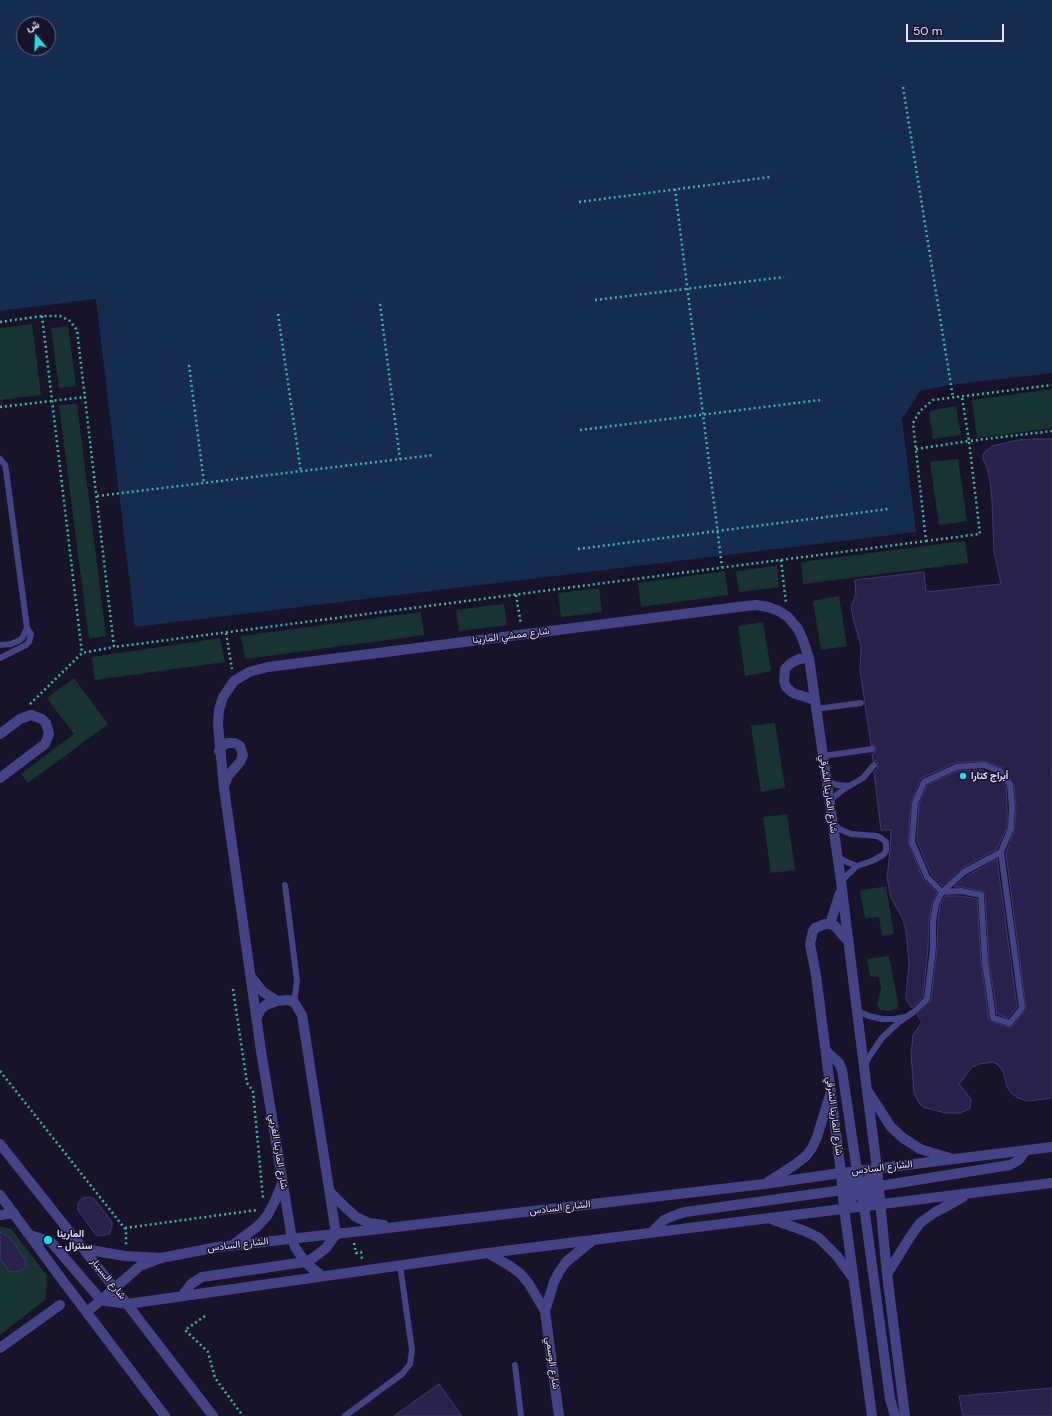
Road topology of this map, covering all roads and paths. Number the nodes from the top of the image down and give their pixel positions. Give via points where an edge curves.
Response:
1 (903, 87) dead end
2 (770, 177) dead end
3 (675, 189) junction
4 (579, 202) dead end
5 (784, 277) dead end
6 (688, 288) junction
7 (595, 300) dead end
8 (380, 304) dead end
9 (278, 314) dead end
10 (42, 316) junction
11 (0, 322) edge
12 (189, 366) dead end
13 (1052, 385) edge
14 (85, 396) junction
15 (962, 397) junction
16 (952, 398) junction
17 (52, 400) junction
18 (820, 400) dead end
19 (0, 407) edge
20 (703, 415) junction
21 (580, 430) dead end
22 (1052, 431) edge
23 (969, 442) junction
24 (916, 448) junction
25 (434, 455) dead end
26 (0, 459) edge
27 (400, 459) junction
28 (301, 472) junction
29 (204, 483) junction
30 (97, 496) junction
31 (888, 509) dead end
32 (718, 531) junction
33 (926, 541) junction
34 (578, 549) dead end
35 (781, 560) junction
36 (722, 568) junction
37 (516, 594) junction
38 (788, 617) junction
39 (26, 628) junction
40 (226, 632) junction
41 (522, 634) junction
42 (0, 645) edge
43 (114, 647) junction
44 (82, 654) junction
45 (0, 658) edge
46 (809, 658) junction
47 (234, 681) junction
48 (861, 703) dead end
49 (816, 704) junction
50 (26, 716) junction
51 (0, 734) edge
52 (872, 749) dead end
53 (219, 751) junction
54 (823, 756) junction
55 (874, 765) dead end
56 (0, 778) edge
57 (826, 781) junction
58 (849, 786) junction
59 (224, 788) junction
60 (830, 801) junction
61 (832, 819) junction
62 (891, 837) dead end
63 (886, 842) junction
64 (1001, 852) junction
65 (837, 856) junction
66 (857, 866) junction
67 (285, 885) dead end
68 (841, 885) junction
69 (942, 892) junction
70 (830, 924) junction
71 (848, 942) junction
72 (252, 978) junction
73 (233, 989) dead end
74 (277, 1001) junction
75 (294, 1002) junction
76 (858, 1011) junction
77 (908, 1016) junction
78 (257, 1017) junction
79 (826, 1051) junction
80 (865, 1067) junction
81 (0, 1071) edge
82 (867, 1090) junction
83 (831, 1091) junction
84 (0, 1144) edge
85 (1052, 1147) edge
86 (1026, 1150) junction
87 (956, 1159) junction
88 (877, 1168) junction
89 (857, 1171) junction
90 (841, 1173) junction
91 (283, 1181) junction
92 (1052, 1183) edge
93 (764, 1184) junction
94 (878, 1185) junction
95 (861, 1189) junction
96 (843, 1190) junction
97 (330, 1192) junction
98 (971, 1193) junction
99 (0, 1195) edge
100 (262, 1203) dead end
101 (880, 1204) junction
102 (864, 1206) junction
103 (844, 1208) junction
104 (260, 1209) dead end
105 (14, 1213) junction
106 (0, 1215) edge
107 (769, 1219) junction
108 (393, 1227) junction
109 (125, 1228) junction
110 (353, 1232) junction
111 (650, 1233) junction
112 (336, 1234) junction
113 (30, 1235) junction
114 (292, 1239) junction
115 (593, 1240) junction
116 (231, 1246) junction
117 (84, 1249) junction
118 (488, 1253) junction
119 (125, 1256) junction
120 (161, 1258) junction
121 (305, 1262) junction
122 (400, 1265) junction
123 (363, 1270) junction
124 (888, 1274) junction
125 (322, 1276) junction
126 (854, 1279) junction
127 (114, 1288) junction
128 (183, 1295) junction
129 (101, 1300) junction
130 (127, 1304) junction
131 (60, 1305) dead end
132 (545, 1310) junction
133 (87, 1312) junction
134 (205, 1316) dead end
135 (0, 1348) edge
136 (515, 1365) dead end
137 (166, 1416) edge
138 (213, 1416) edge
139 (242, 1416) edge
140 (345, 1416) edge
141 (521, 1416) edge
142 (559, 1416) edge
143 (872, 1416) edge
144 (896, 1416) edge
145 (905, 1416) edge

1 - 16 path
2 - 3 path
3 - 4 path
3 - 6 path
5 - 6 path
6 - 7 path
6 - 20 path
8 - 27 path
9 - 28 path
10 - 11 path
10 - 14 path via 60,316 70,321 77,330
10 - 17 path
12 - 29 path
13 - 15 path
14 - 17 path
14 - 30 path
15 - 16 path
15 - 23 path
16 - 24 path via 933,400 920,411 913,423
17 - 19 path
17 - 44 path
18 - 20 path
20 - 21 path
20 - 32 path
22 - 23 path
23 - 24 path
23 - 33 path via 980,534
24 - 33 path
25 - 27 path
26 - 39 lane via 6,470
27 - 28 path
28 - 29 path
29 - 30 path
30 - 43 path
31 - 32 path
32 - 34 path
32 - 36 path
33 - 35 path
35 - 36 path
35 - 38 path
36 - 37 path
37 - 40 path
37 - 41 path
38 - 41 street, شارع ممشي المارينا via 779,611 756,605
38 - 46 street, شارع المارينا الشرقي via 798,629
39 - 42 lane via 20,640
39 - 45 lane via 31,634 29,642
40 - 43 path
40 - 47 path
41 - 47 street, شارع ممشي المارينا via 268,667 249,672
43 - 44 path
44 - 50 path via 28,706
46 - 49 street, شارع المارينا الشرقي
46 - 49 street via 791,663 785,670 784,680 792,693
47 - 53 street, شارع المارينا الغربي via 223,697 219,710
48 - 49 lane
49 - 54 street, شارع المارينا الشرقي
50 - 51 street
50 - 56 street via 37,716 46,723 48,739
52 - 54 lane
53 - 59 street, شارع المارينا الغربي
53 - 59 street via 228,742 235,743 240,746 243,755 228,776
54 - 57 street, شارع المارينا الشرقي
55 - 58 lane via 863,778
57 - 58 lane
57 - 60 street, شارع المارينا الشرقي
58 - 60 lane
59 - 72 street, شارع المارينا الغربي
60 - 61 street, شارع المارينا الشرقي
61 - 63 lane via 844,832 877,836
61 - 65 street, شارع المارينا الشرقي
62 - 63 lane
63 - 66 lane via 886,851 883,855
64 - 69 lane via 964,872
64 - 69 lane via 1010,828 1012,807 1010,786 1000,771 984,765 956,767 924,782 916,803 912,842 927,877
64 - 69 lane via 1022,1008 1010,1023 993,1018 985,962 980,895 961,891
65 - 66 lane
65 - 68 street, شارع المارينا الشرقي
66 - 68 lane
67 - 75 lane via 297,981
68 - 70 street, شارع المارينا الشرقي
68 - 71 street, شارع المارينا الشرقي
69 - 77 lane via 936,904 933,922 933,948 927,999
70 - 71 street via 840,929
70 - 79 street, شارع المارينا الشرقي via 816,928 810,944
71 - 76 street, شارع المارينا الشرقي
72 - 74 street via 263,992
72 - 78 street, شارع المارينا الغربي
73 - 100 path via 247,1083 253,1092
74 - 75 street
74 - 78 street via 266,1005
75 - 97 street via 302,1015
76 - 77 lane via 882,1019
76 - 80 street, شارع المارينا الشرقي
77 - 80 lane via 882,1038
78 - 91 street, شارع المارينا الغربي
79 - 83 street, شارع المارينا الشرقي
79 - 89 street via 839,1063 842,1070
80 - 82 street, شارع المارينا الشرقي
81 - 109 path
82 - 87 street via 891,1127 903,1138 920,1149
82 - 88 street, شارع المارينا الشرقي
83 - 90 street, شارع المارينا الشرقي
83 - 93 street via 812,1148 806,1156
84 - 117 street, شارع السينار
85 - 86 street, الشارع السادس
86 - 87 street, الشارع السادس
86 - 94 street via 1019,1160 1010,1165
87 - 88 street, الشارع السادس
88 - 89 street, الشارع السادس
88 - 94 street, شارع المارينا الشرقي
88 - 95 street
89 - 90 street, الشارع السادس
89 - 95 street
90 - 93 street, الشارع السادس
90 - 95 street
90 - 96 street, شارع المارينا الشرقي
91 - 114 street, شارع المارينا الغربي
91 - 116 street via 267,1216
92 - 98 street
93 - 108 street, الشارع السادس
94 - 95 street
94 - 101 street, شارع المارينا الشرقي
95 - 96 street
95 - 101 street
95 - 102 street
95 - 103 street
96 - 103 street, شارع المارينا الشرقي
96 - 111 street via 685,1212 664,1220
97 - 108 street via 356,1217 369,1223
97 - 112 street
98 - 101 street
98 - 124 street via 943,1207 920,1223
99 - 105 street
101 - 102 street
101 - 124 street, شارع المارينا الشرقي
102 - 103 street
102 - 144 street via 890,1399
103 - 107 street
103 - 126 street, شارع المارينا الشرقي
104 - 109 path
105 - 106 street
105 - 113 street
107 - 111 street
107 - 126 street via 819,1238 837,1256
108 - 110 street, الشارع السادس
109 - 119 path
110 - 112 street, الشارع السادس
110 - 123 path via 356,1253 361,1252
111 - 115 street
112 - 114 street, الشارع السادس
112 - 121 street via 323,1251
113 - 129 street via 51,1242
113 - 133 street
114 - 116 street, الشارع السادس
114 - 121 street, شارع المارينا الغربي
115 - 118 street
115 - 132 street, شارع الوسمي via 566,1262 559,1272
116 - 120 street, الشارع السادس
117 - 119 street
117 - 127 street, شارع السينار
118 - 122 street
118 - 132 street, شارع الوسمي via 521,1274
119 - 120 street
120 - 127 street, الشارع السادس via 140,1266
121 - 125 street, شارع المارينا الغربي
121 - 128 street via 208,1275 191,1284
122 - 123 street
122 - 140 lane via 412,1350 410,1364 402,1374
123 - 125 street
124 - 145 street, شارع المارينا الشرقي
125 - 128 street
126 - 143 street, شارع المارينا الشرقي
127 - 129 street, الشارع السادس
127 - 130 street, شارع السينار
128 - 130 street
129 - 130 street
129 - 133 street, الشارع السادس
130 - 138 street, شارع السينار
131 - 135 street
132 - 142 street, شارع الوسمي
133 - 137 street
134 - 139 path via 185,1330 208,1352 215,1378
136 - 141 lane

